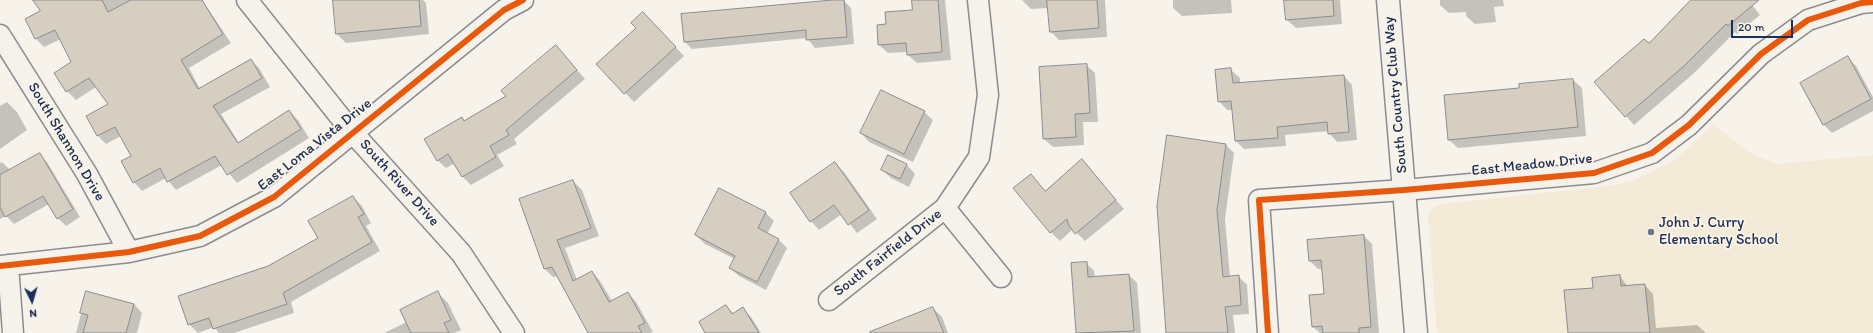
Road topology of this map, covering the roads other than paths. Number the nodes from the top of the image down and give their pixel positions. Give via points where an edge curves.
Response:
1 (247, 0) edge
2 (523, 0) edge
3 (978, 0) edge
4 (1388, 0) edge
5 (1873, 2) edge
6 (0, 35) edge
7 (353, 133) junction
8 (1404, 190) junction
9 (946, 208) junction
10 (129, 252) junction
11 (4, 265) edge
12 (1001, 277) dead end
13 (829, 300) dead end
14 (13, 333) edge
15 (514, 333) edge
16 (1268, 333) edge
17 (1416, 333) edge

1 - 7 street, South River Drive
2 - 7 street, East Loma Vista Drive via 504,10
3 - 9 street, South Fairfield Drive via 988,95 979,158
4 - 8 street, South Country Club Way
5 - 8 street, East Meadow Drive via 1861,3 1808,20 1761,54 1690,125 1652,153 1594,173
6 - 10 street, South Shannon Drive via 87,174
7 - 10 street, East Loma Vista Drive via 274,197 200,236
7 - 15 street, South River Drive via 461,253
8 - 16 street, East Meadow Drive via 1259,200
8 - 17 street, South Country Club Way
9 - 12 street
9 - 13 street, South Fairfield Drive
10 - 11 street, East Loma Vista Drive
11 - 14 street

